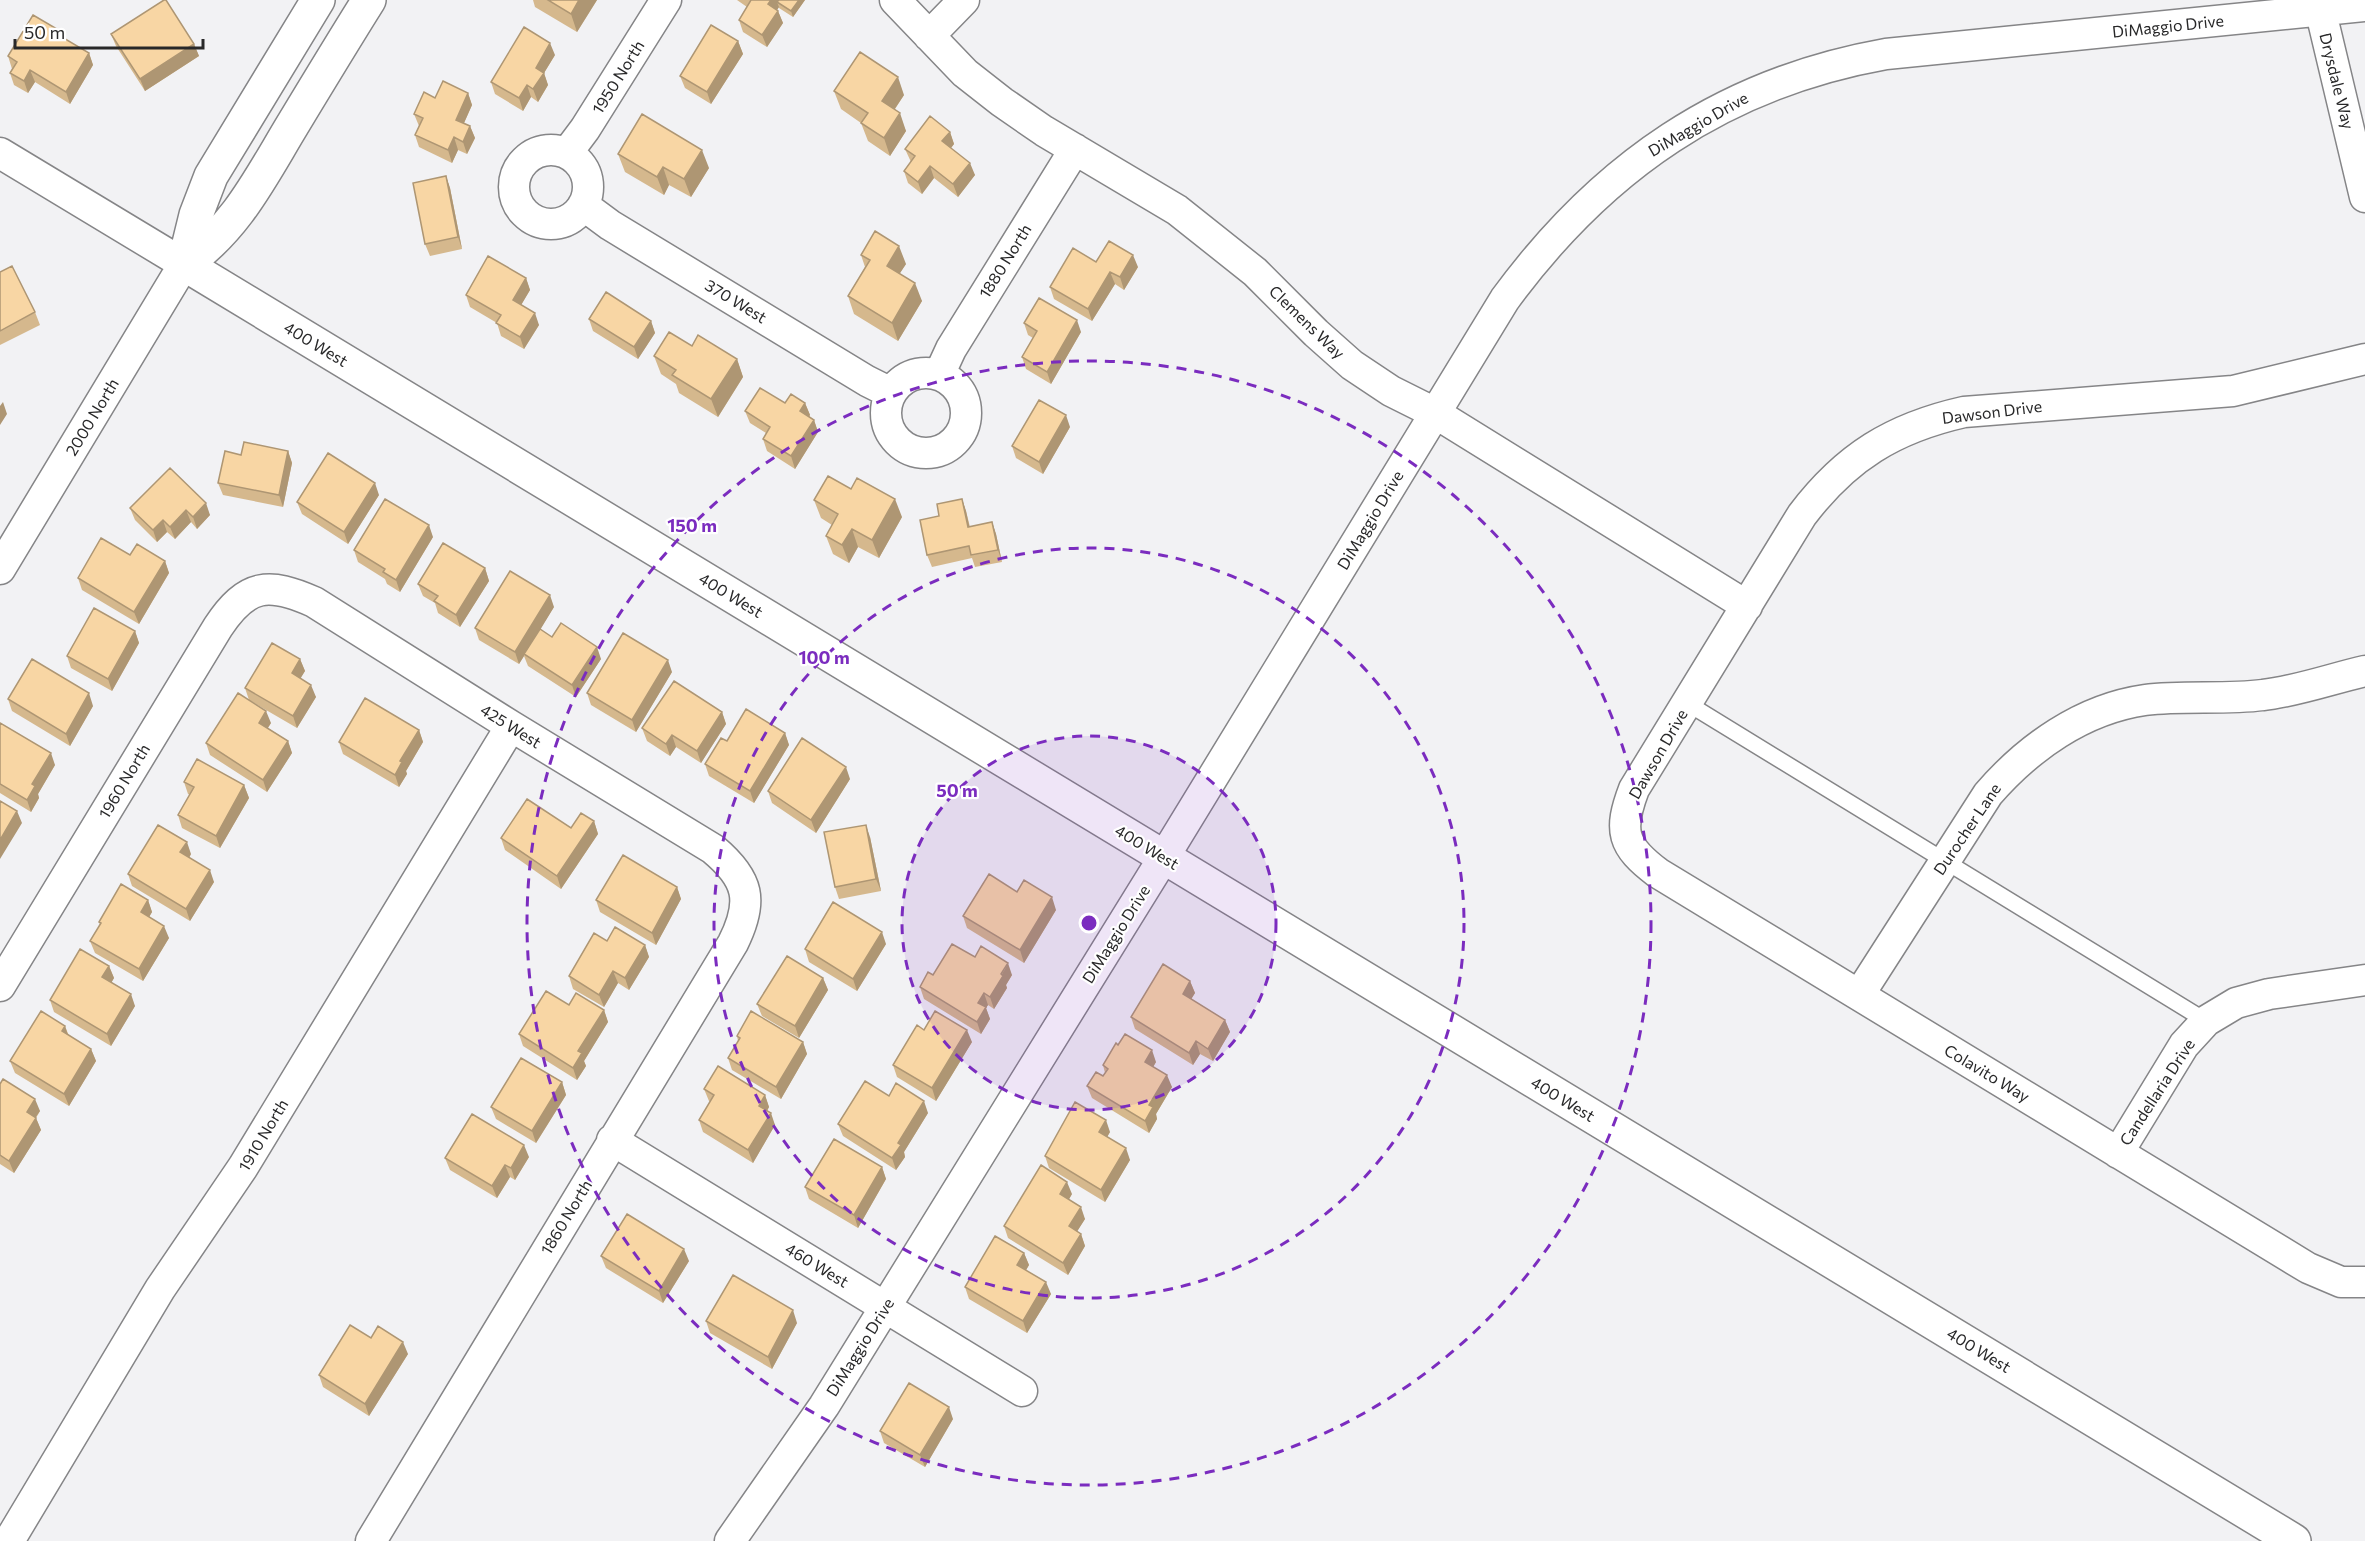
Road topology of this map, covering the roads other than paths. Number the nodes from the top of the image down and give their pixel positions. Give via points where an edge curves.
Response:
1 (318, 0) edge
2 (369, 0) edge
3 (666, 0) edge
4 (895, 0) edge
5 (964, 0) edge
6 (2319, 5) edge
7 (2365, 6) edge
8 (929, 36) junction
9 (1075, 149) junction
10 (0, 153) edge
11 (567, 153) junction
12 (2365, 197) edge
13 (584, 205) junction
14 (184, 264) junction
15 (2365, 359) edge
16 (939, 375) junction
17 (891, 393) junction
18 (1435, 413) junction
19 (0, 569) edge
20 (263, 590) joint
21 (1747, 606) junction
22 (2365, 671) edge
23 (1687, 703) junction
24 (511, 726) junction
25 (1626, 835) joint
26 (1164, 857) junction
27 (1944, 861) junction
28 (744, 888) joint
29 (11, 943) edge
30 (2365, 980) edge
31 (0, 986) edge
32 (1859, 995) junction
33 (2206, 1021) junction
34 (612, 1140) junction
35 (2118, 1153) junction
36 (2365, 1282) edge
37 (885, 1307) junction
38 (1022, 1391) dead end
39 (9, 1541) edge
40 (370, 1541) edge
41 (730, 1541) edge
42 (2294, 1541) edge

1 - 14 street, 2000 North via 211,176 202,194
2 - 14 street, 2000 North via 239,212 204,250
3 - 11 street, 1950 North
4 - 8 street, Clemens Way
5 - 8 street
6 - 7 street, DiMaggio Drive
6 - 12 street, Drysdale Way
6 - 18 street, DiMaggio Drive via 1886,54 1814,69 1745,96 1639,159 1572,219 1527,268 1505,299
8 - 9 street, Clemens Way via 965,73 1002,102
9 - 16 street, 1880 North via 951,349
9 - 18 street, Clemens Way via 1210,234 1352,365 1391,392
10 - 14 street, 400 West
11 - 13 street via 587,176
11 - 13 street via 547,150 528,157 516,173 517,203 530,218 549,225 569,220
13 - 17 street, 370 West via 639,243
14 - 19 street, 2000 North
14 - 26 street, 400 West
15 - 21 street, Dawson Drive via 2233,391 1964,412 1907,428 1858,457 1818,494
16 - 17 street via 906,378
16 - 17 street via 957,386 967,417 959,438 941,451 908,450 892,436 886,414
18 - 21 street, Clemens Way
18 - 26 street, DiMaggio Drive
20 - 24 street, 425 West via 277,588 314,602
20 - 29 street, 1960 North via 246,596 227,613
21 - 23 street, Dawson Drive
22 - 27 street, Durocher Lane via 2265,695 2145,700 2093,715 2045,740 2005,774 1972,815
23 - 25 street, Dawson Drive via 1634,789 1624,814
23 - 27 lane
24 - 28 street, 425 West via 713,849 738,874
24 - 39 street, 1910 North via 243,1167 160,1289
25 - 32 street, Colavito Way via 1636,857 1658,873
26 - 37 street, DiMaggio Drive
26 - 42 street, 400 West
27 - 32 street, Durocher Lane
27 - 33 lane
28 - 34 street, 1860 North via 745,915 733,942
29 - 31 street, 1960 North
30 - 33 street, Candellaria Drive via 2269,994 2236,1003
32 - 35 street, Colavito Way
33 - 35 street, Candellaria Drive via 2184,1046
34 - 37 street, 460 West
34 - 40 street, 1860 North
35 - 36 street, Colavito Way via 2308,1268 2342,1282
37 - 38 street, 460 West
37 - 41 street, DiMaggio Drive via 824,1406

